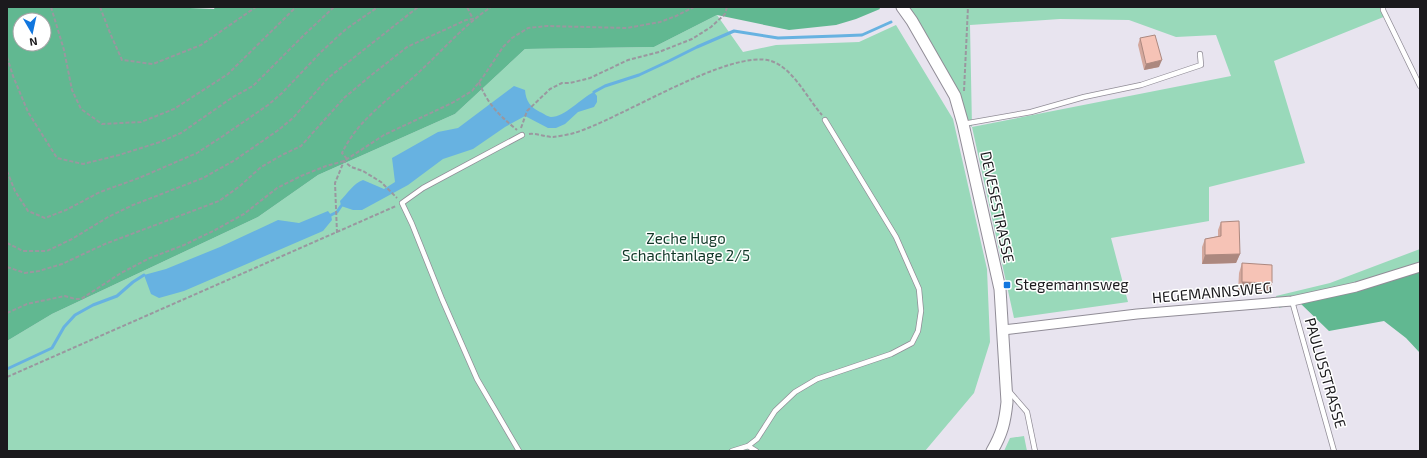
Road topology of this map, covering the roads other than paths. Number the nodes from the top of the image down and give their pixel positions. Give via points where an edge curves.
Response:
1 (902, 7) edge
2 (1384, 7) edge
3 (1200, 54) dead end
4 (1420, 86) edge
5 (825, 120) road end
6 (963, 124) junction
7 (522, 136) road end
8 (1420, 268) edge
9 (1292, 301) junction
10 (1003, 330) junction
11 (1007, 389) junction
12 (748, 446) junction
13 (519, 451) edge
14 (732, 451) edge
15 (756, 451) edge
16 (992, 451) edge
17 (1035, 451) edge
18 (1334, 451) edge

1 - 6 street, DEVESESTRASSE via 955,96
2 - 4 lane
3 - 6 lane via 1201,65 1141,85 1031,112
5 - 12 lane via 896,237 919,289 922,311 918,331 912,343 891,354 817,379 795,392 775,411 757,439
6 - 10 street, DEVESESTRASSE via 1000,289
7 - 13 lane via 423,188 402,203 477,379
8 - 9 street, HEGEMANNSWEG via 1356,287
9 - 10 street, HEGEMANNSWEG via 1137,314
9 - 18 lane, PAULUSSTRASSE
10 - 11 street, DEVESESTRASSE
11 - 16 street, DEVESESTRASSE via 1001,435
11 - 17 lane via 1027,412
12 - 14 lane
12 - 15 lane

